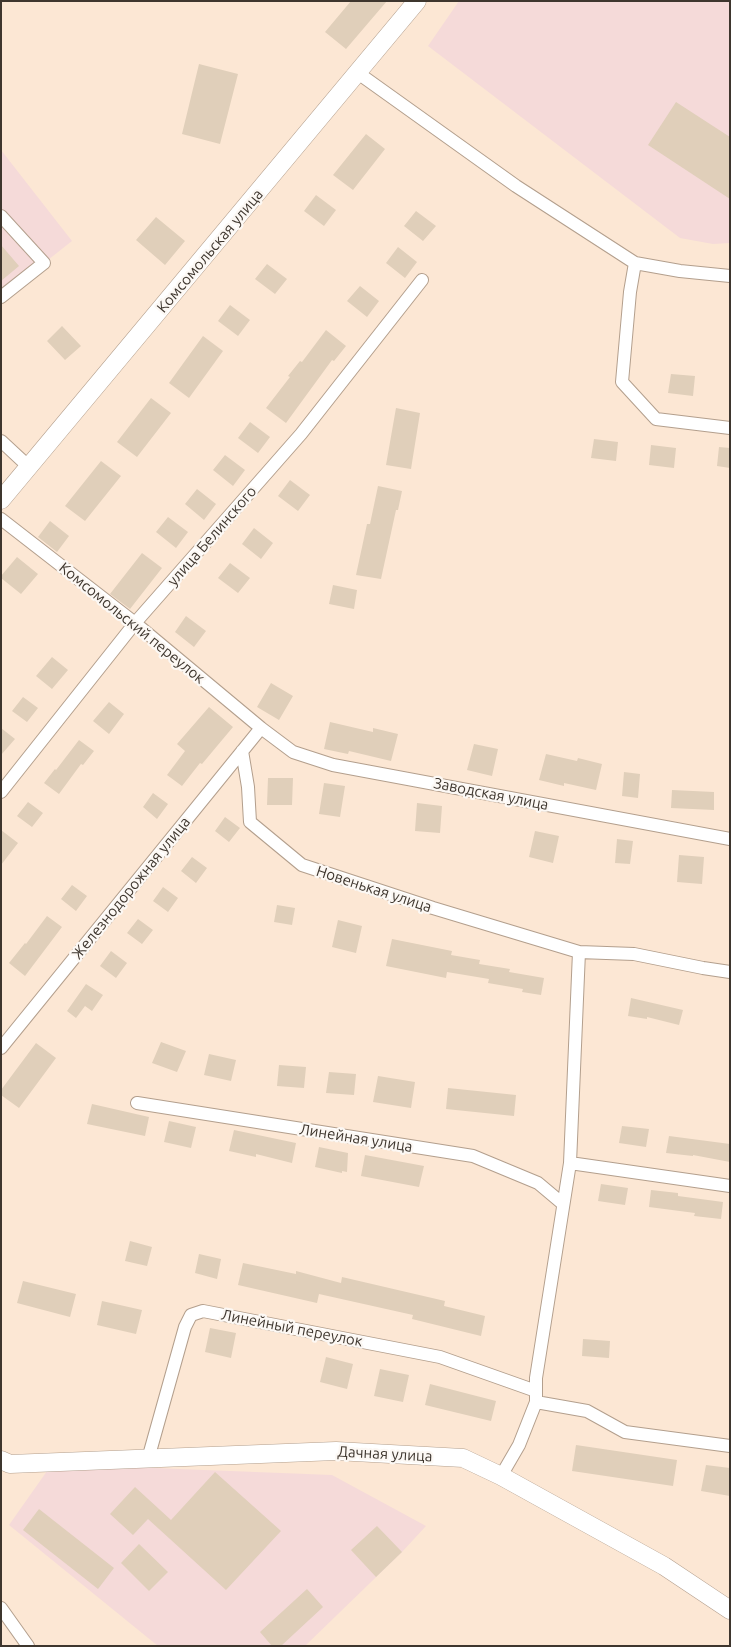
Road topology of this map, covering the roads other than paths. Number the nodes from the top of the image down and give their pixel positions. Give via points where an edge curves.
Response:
1 (417, 1) edge
2 (358, 73) junction
3 (1, 216) edge
4 (635, 263) junction
5 (730, 276) edge
6 (422, 280) dead end
7 (1, 298) edge
8 (730, 428) edge
9 (1, 441) edge
10 (29, 467) junction
11 (1, 500) edge
12 (1, 519) edge
13 (135, 623) junction
14 (261, 728) junction
15 (242, 752) junction
16 (1, 792) edge
17 (730, 839) edge
18 (579, 952) junction
19 (730, 972) edge
20 (1, 1048) edge
21 (137, 1103) dead end
22 (570, 1163) junction
23 (730, 1186) edge
24 (564, 1204) junction
25 (536, 1396) junction
26 (730, 1446) edge
27 (148, 1459) junction
28 (1, 1460) edge
29 (501, 1476) junction
30 (1, 1608) edge
31 (730, 1610) edge
32 (28, 1646) edge

1 - 2 street, Комсомольская улица
2 - 4 street via 516,186
2 - 10 street, Комсомольская улица
3 - 7 street via 44,263
4 - 5 street
4 - 8 street via 622,382 656,420
6 - 13 street, улица Белинского via 301,434
9 - 10 street
10 - 11 street, Комсомольская улица
12 - 13 street, Комсомольский переулок
13 - 14 street, Комсомольский переулок
13 - 16 street, улица Белинского
14 - 15 street, Железнодорожная улица
14 - 17 street, Заводская улица via 293,752 334,764
15 - 18 street, Новенькая улица via 250,822 302,865
15 - 20 street, Железнодорожная улица
18 - 19 street, Новенькая улица via 634,954
18 - 22 street
21 - 24 street, Линейная улица via 473,1156 538,1183
22 - 23 street
22 - 24 street
24 - 25 street via 536,1378
25 - 26 street, Линейный переулок via 587,1411 625,1432
25 - 27 street, Линейный переулок via 440,1357 203,1311 191,1315 185,1327
25 - 29 street via 519,1445
27 - 28 street, Дачная улица via 10,1464
27 - 29 street, Дачная улица via 336,1451 463,1458
29 - 31 street, Дачная улица via 664,1566
30 - 32 street

